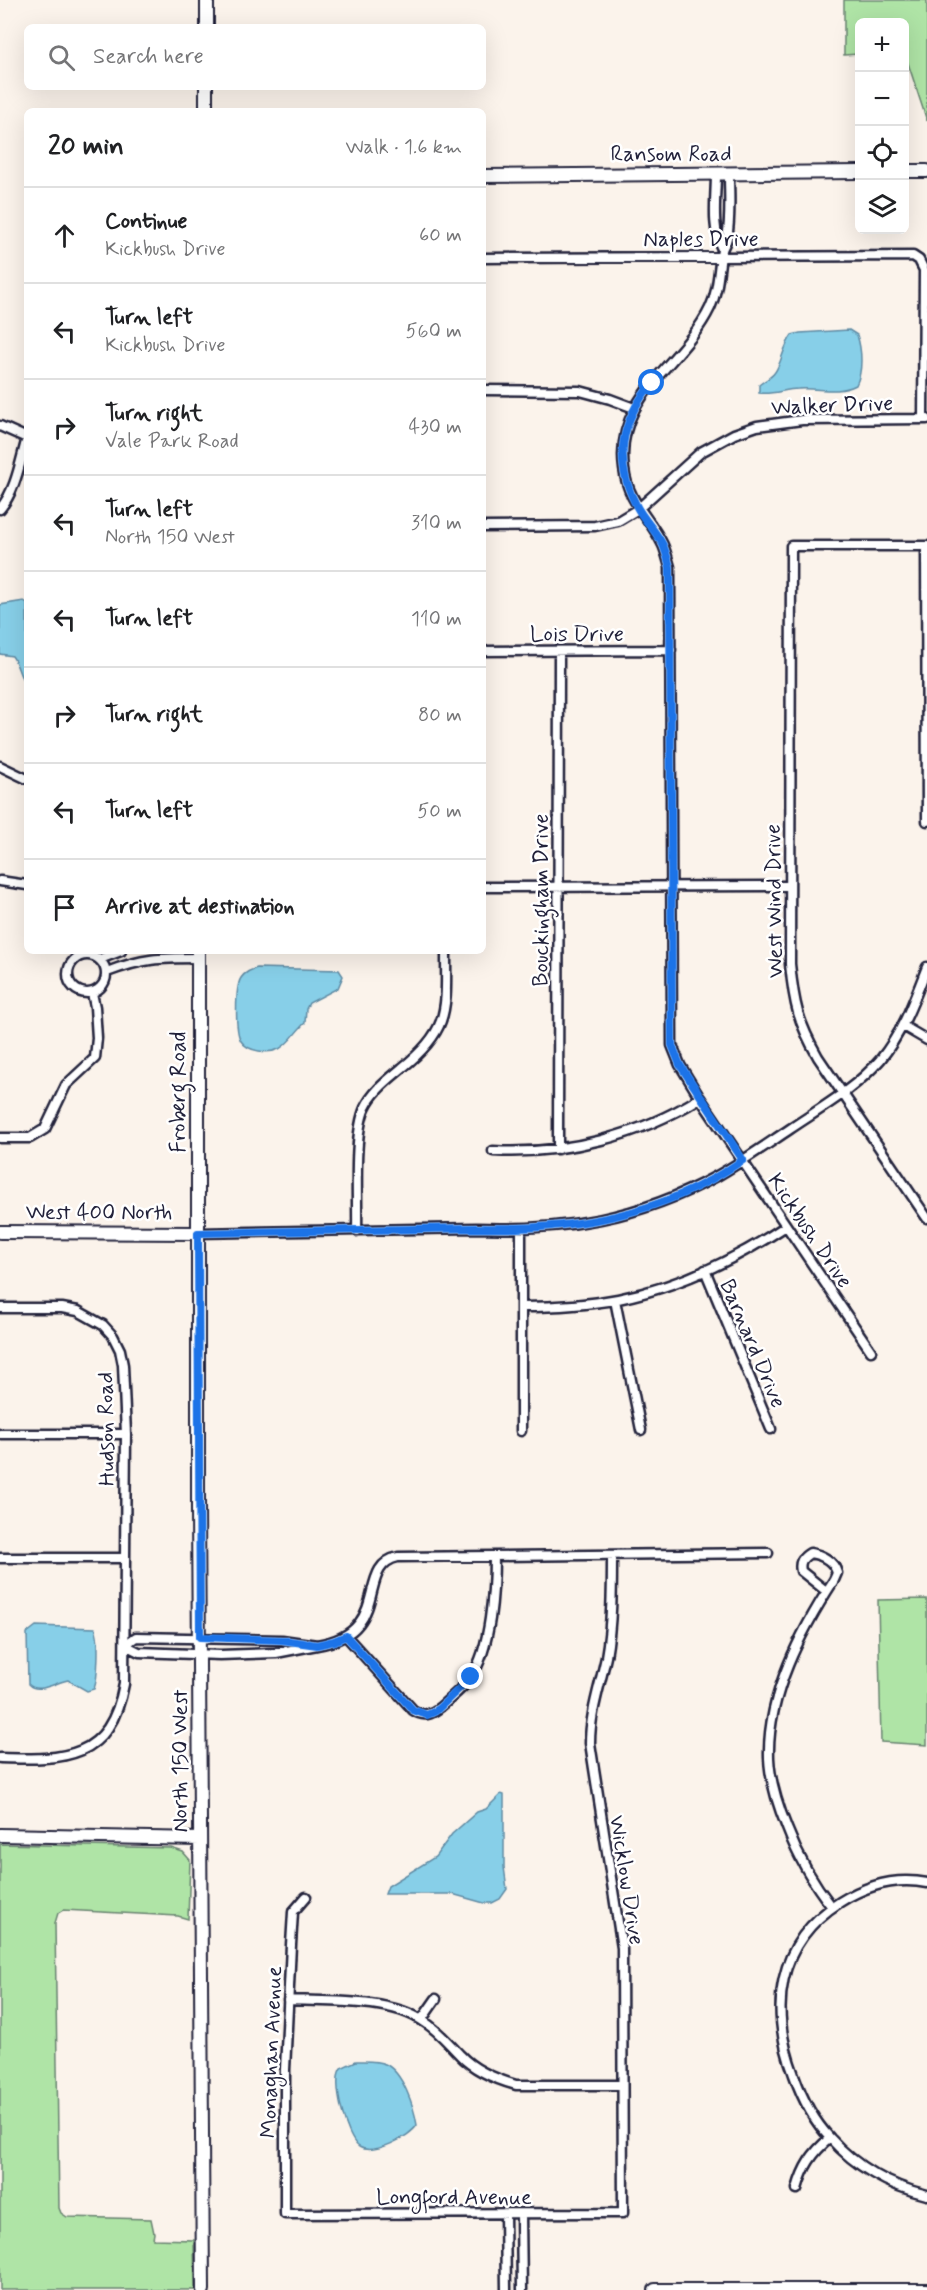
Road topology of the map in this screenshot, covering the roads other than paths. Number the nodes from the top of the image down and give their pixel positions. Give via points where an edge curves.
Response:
1 (207, 0) edge
2 (207, 24) edge
3 (206, 90) edge
4 (206, 108) edge
5 (909, 171) edge
6 (927, 171) edge
7 (855, 172) edge
8 (716, 174) junction
9 (729, 174) junction
10 (486, 176) edge
11 (722, 253) junction
12 (486, 258) edge
13 (486, 390) edge
14 (634, 408) junction
15 (925, 419) edge
16 (0, 426) edge
17 (24, 437) edge
18 (24, 449) edge
19 (0, 509) edge
20 (638, 509) junction
21 (486, 527) edge
22 (926, 546) edge
23 (671, 650) junction
24 (486, 651) edge
25 (559, 651) junction
26 (0, 766) edge
27 (24, 778) edge
28 (927, 821) edge
29 (0, 882) edge
30 (24, 885) edge
31 (670, 886) junction
32 (790, 886) junction
33 (486, 887) edge
34 (558, 887) junction
35 (88, 954) edge
36 (92, 954) edge
37 (113, 954) edge
38 (198, 954) edge
39 (446, 954) edge
40 (100, 959) junction
41 (927, 967) edge
42 (107, 972) junction
43 (92, 993) junction
44 (903, 1026) junction
45 (927, 1040) edge
46 (843, 1093) junction
47 (700, 1098) junction
48 (0, 1138) edge
49 (558, 1149) junction
50 (493, 1151) dead end
51 (743, 1160) junction
52 (927, 1218) edge
53 (786, 1226) junction
54 (521, 1230) junction
55 (357, 1231) junction
56 (0, 1232) edge
57 (198, 1233) junction
58 (705, 1270) junction
59 (615, 1300) junction
60 (522, 1307) junction
61 (0, 1308) edge
62 (871, 1351) dead end
63 (771, 1429) dead end
64 (641, 1430) dead end
65 (521, 1431) dead end
66 (0, 1434) edge
67 (126, 1434) junction
68 (768, 1553) dead end
69 (612, 1555) junction
70 (494, 1556) junction
71 (0, 1558) edge
72 (124, 1558) junction
73 (826, 1591) junction
74 (346, 1636) junction
75 (200, 1637) junction
76 (125, 1645) junction
77 (317, 1645) junction
78 (200, 1653) junction
79 (0, 1758) edge
80 (0, 1835) edge
81 (200, 1839) junction
82 (927, 1883) edge
83 (306, 1897) dead end
84 (832, 1907) junction
85 (436, 1999) dead end
86 (288, 2000) junction
87 (422, 2019) junction
88 (622, 2085) junction
89 (830, 2138) junction
90 (797, 2190) dead end
91 (927, 2195) edge
92 (623, 2213) joint
93 (285, 2214) joint
94 (505, 2214) junction
95 (520, 2214) junction
96 (203, 2290) edge
97 (506, 2290) edge
98 (522, 2290) edge
99 (655, 2290) edge
100 (927, 2290) edge

1 - 2 street
3 - 4 street
5 - 6 street
7 - 9 street, Ransom Road
8 - 9 street, Ransom Road
8 - 10 street, Ransom Road
8 - 11 street, Kickbush Drive via 716,225
9 - 11 street, Kickbush Drive via 728,236
11 - 12 street, Naples Drive
11 - 14 street, Kickbush Drive via 716,289 704,321
11 - 15 street, Naples Drive via 909,255 919,260 924,276
13 - 14 street via 580,391
14 - 20 street, Kickbush Drive via 623,456 627,483
15 - 20 street, Walker Drive via 789,420 746,429 701,452
16 - 17 street
18 - 19 street via 14,484
20 - 21 street, Walker Drive via 618,521 595,526
20 - 23 street, Kickbush Drive via 663,544 670,567
22 - 28 street
22 - 32 street, West Wind Drive via 791,546
23 - 25 street, Lois Drive
23 - 31 street, Kickbush Drive
24 - 25 street, Lois Drive
25 - 34 street, Bouckingham Drive
26 - 27 street
29 - 30 street
31 - 32 street
31 - 34 street
31 - 47 street, Kickbush Drive via 672,1045
32 - 46 street, West Wind Drive via 793,999 802,1029
33 - 34 street
34 - 49 street, Bouckingham Drive
35 - 43 street via 74,960 68,976 76,990
36 - 40 street
37 - 40 street
38 - 42 street via 145,959
38 - 57 street, Froberg Road
39 - 55 street via 446,1010 440,1027 424,1050 375,1093 362,1117 358,1135
40 - 42 street
41 - 44 street
42 - 43 street via 105,983
43 - 48 street via 95,1058 66,1085 45,1129 30,1138
44 - 45 street
44 - 46 street via 879,1061
46 - 51 street
46 - 52 street, West Wind Drive
47 - 49 street via 626,1133
47 - 51 street, Kickbush Drive
49 - 50 street
51 - 53 street, Kickbush Drive
51 - 54 street via 688,1191 636,1211 581,1224
53 - 58 street
53 - 62 street, Kickbush Drive
54 - 55 street
54 - 60 street
55 - 57 street
56 - 57 street, West 400 North
57 - 75 street, North 150 West
58 - 59 street
58 - 63 street, Barnard Drive
59 - 60 street
59 - 64 street
60 - 65 street
61 - 67 street, Hudson Road via 62,1308 78,1311 103,1325 120,1350
66 - 67 street
67 - 72 street, Hudson Road
68 - 69 street
69 - 70 street
69 - 88 street, Wicklow Drive via 612,1607 606,1655 590,1723 590,1743 622,1948
70 - 74 street via 404,1556 389,1560 375,1575 366,1613
70 - 74 street via 491,1606 478,1663 465,1684 436,1711 427,1715 413,1710
71 - 72 street
72 - 76 street, Hudson Road
73 - 73 street via 837,1573 835,1568 818,1554 810,1553 800,1564 801,1571
73 - 84 street via 786,1669 771,1725 769,1758 773,1788 795,1848
74 - 77 street
75 - 76 street via 136,1637
75 - 77 street
75 - 78 street, North 150 West
76 - 78 street via 139,1652
76 - 79 street, Hudson Road via 121,1703 108,1729 97,1739 69,1756
77 - 78 street via 276,1653
78 - 81 street, North 150 West
80 - 81 street
81 - 96 street, North 150 West
82 - 84 street via 876,1885
83 - 86 street, Monaghan Avenue via 293,1912
84 - 89 street via 792,1954 780,1994 782,2034 800,2091
85 - 87 street
86 - 87 street via 371,2004
86 - 93 street, Monaghan Avenue
87 - 88 street via 478,2070 501,2081 534,2086
88 - 92 street, Wicklow Drive
89 - 90 street via 810,2157
89 - 91 street via 883,2180
92 - 95 street, Longford Avenue
93 - 94 street, Longford Avenue
94 - 95 street, Longford Avenue
94 - 97 street
95 - 98 street
99 - 100 street

